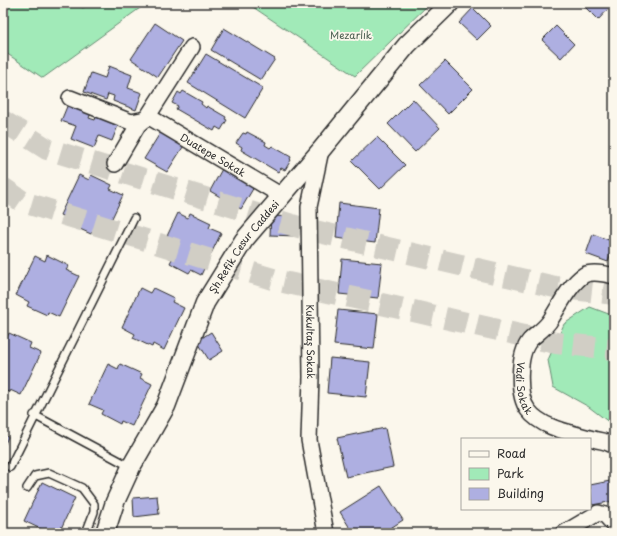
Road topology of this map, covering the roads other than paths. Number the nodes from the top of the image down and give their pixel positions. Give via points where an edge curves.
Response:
1 (450, 3) edge
2 (192, 47) dead end
3 (70, 98) dead end
4 (143, 120) junction
5 (321, 150) junction
6 (115, 164) dead end
7 (282, 196) junction
8 (134, 218) dead end
9 (614, 276) edge
10 (34, 415) junction
11 (588, 438) edge
12 (591, 439) edge
13 (614, 446) edge
14 (10, 467) dead end
15 (132, 467) junction
16 (27, 488) dead end
17 (614, 525) edge
18 (86, 533) edge
19 (105, 533) edge
20 (326, 533) edge
21 (564, 533) edge

1 - 5 street, Şh.Refik Cesur Caddesi via 407,45
2 - 4 street
3 - 4 street, Duatepe Sokak via 131,122
4 - 6 street
4 - 7 street, Duatepe Sokak via 151,118
5 - 7 street, Şh.Refik Cesur Caddesi
5 - 20 street, Kukultaş Sokak via 309,207 309,440
7 - 15 street, Şh.Refik Cesur Caddesi via 244,240 206,303 166,406
8 - 10 lane
9 - 11 street, Vadi Sokak via 603,273 585,274 576,282 547,326 529,341 520,378 521,396 528,410 539,420
10 - 14 lane
10 - 15 lane
12 - 13 street, Vadi Sokak
15 - 19 street, Şh.Refik Cesur Caddesi via 115,502
16 - 18 lane via 35,476 49,473 82,488 94,504 94,512
17 - 21 street via 605,515 598,513

